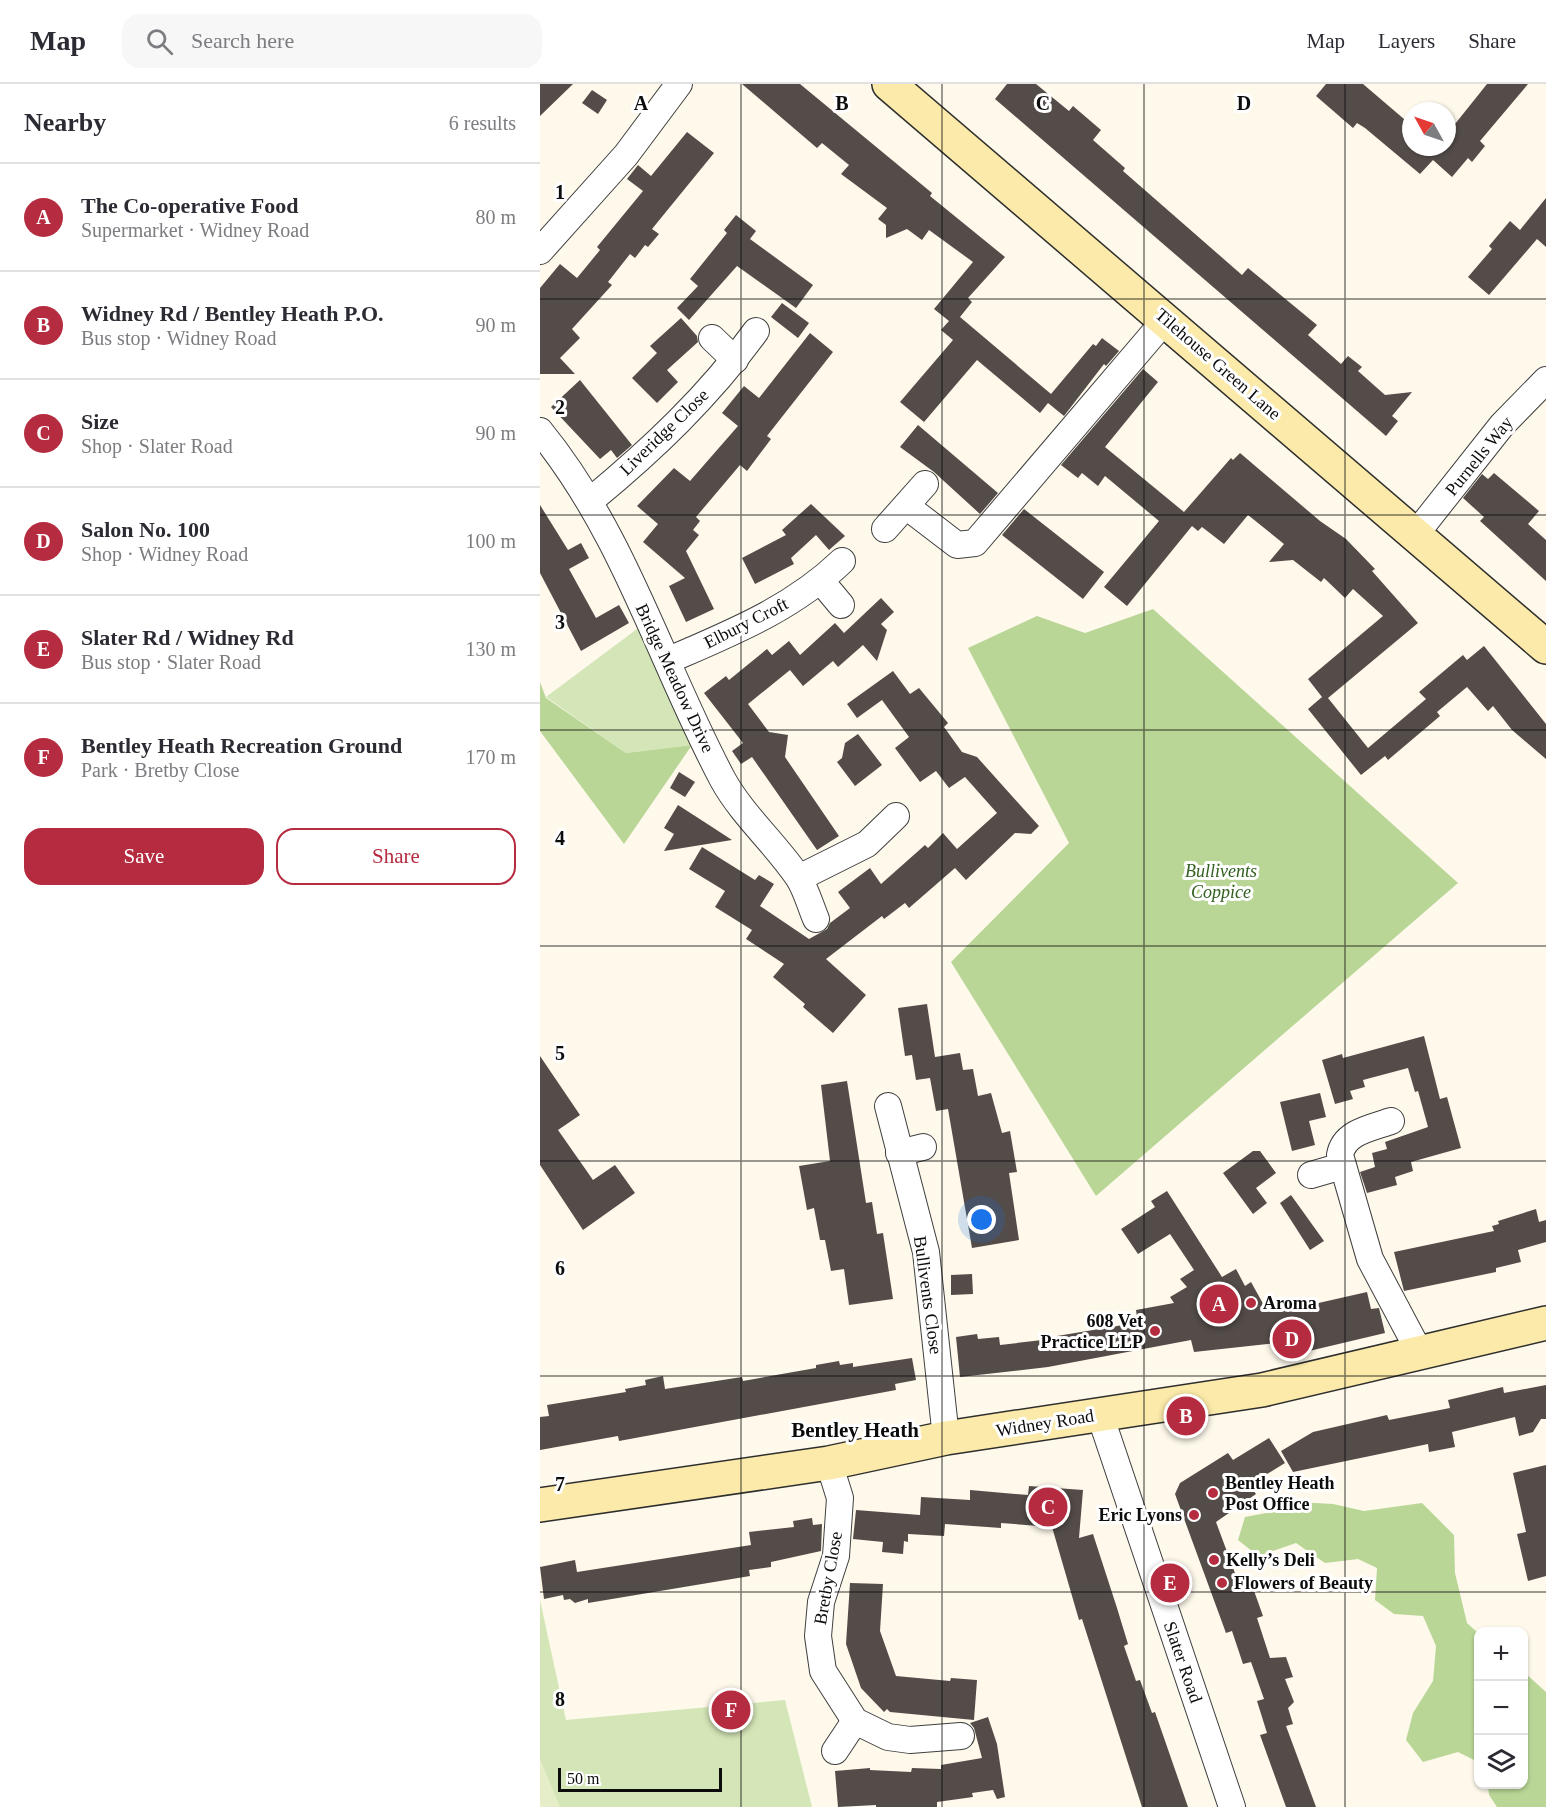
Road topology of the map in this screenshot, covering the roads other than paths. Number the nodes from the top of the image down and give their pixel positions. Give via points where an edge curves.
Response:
1 (679, 84) edge
2 (889, 84) edge
3 (540, 251) edge
4 (1166, 319) junction
5 (756, 331) dead end
6 (712, 338) dead end
7 (735, 360) junction
8 (1546, 380) edge
9 (540, 431) edge
10 (925, 484) dead end
11 (590, 501) junction
12 (906, 506) junction
13 (885, 529) dead end
14 (1415, 536) junction
15 (842, 561) dead end
16 (821, 581) junction
17 (841, 605) dead end
18 (1546, 647) edge
19 (669, 660) junction
20 (896, 816) dead end
21 (799, 878) junction
22 (816, 919) dead end
23 (888, 1106) dead end
24 (1390, 1120) dead end
25 (923, 1147) dead end
26 (899, 1153) junction
27 (1342, 1166) junction
28 (1311, 1175) dead end
29 (1546, 1323) edge
30 (1421, 1354) junction
31 (1100, 1415) junction
32 (946, 1438) junction
33 (829, 1462) junction
34 (540, 1505) edge
35 (855, 1721) junction
36 (961, 1736) dead end
37 (835, 1751) dead end
38 (1232, 1807) edge

1 - 3 street via 626,155
2 - 4 street, Tilehouse Green Lane
4 - 12 street via 975,543 957,544
4 - 14 street, Tilehouse Green Lane
5 - 7 street, Liveridge Close
6 - 7 street
7 - 11 street, Liveridge Close via 646,455
8 - 14 street, Purnells Way via 1502,424
9 - 11 street, Bridge Meadow Drive
10 - 12 street
11 - 19 street, Bridge Meadow Drive
12 - 13 street
14 - 18 street, Tilehouse Green Lane
15 - 16 street, Elbury Croft
16 - 17 street
16 - 19 street, Elbury Croft via 764,618
19 - 21 street, Bridge Meadow Drive via 704,745 733,798
20 - 21 street via 867,844
21 - 22 street, Bridge Meadow Drive
23 - 26 street, Bullivents Close
24 - 27 street via 1350,1136 1341,1145
25 - 26 street
26 - 32 street, Bullivents Close via 926,1252
27 - 28 street
27 - 30 street via 1370,1259
29 - 30 street, Widney Road
30 - 31 street, Widney Road via 1262,1390
31 - 32 street, Widney Road
31 - 38 street, Slater Road
32 - 33 street, Widney Road
33 - 34 street, Widney Road
33 - 35 street, Bretby Close via 840,1498 836,1556 821,1602 818,1636 823,1671
35 - 36 street via 888,1737 910,1740
35 - 37 street

